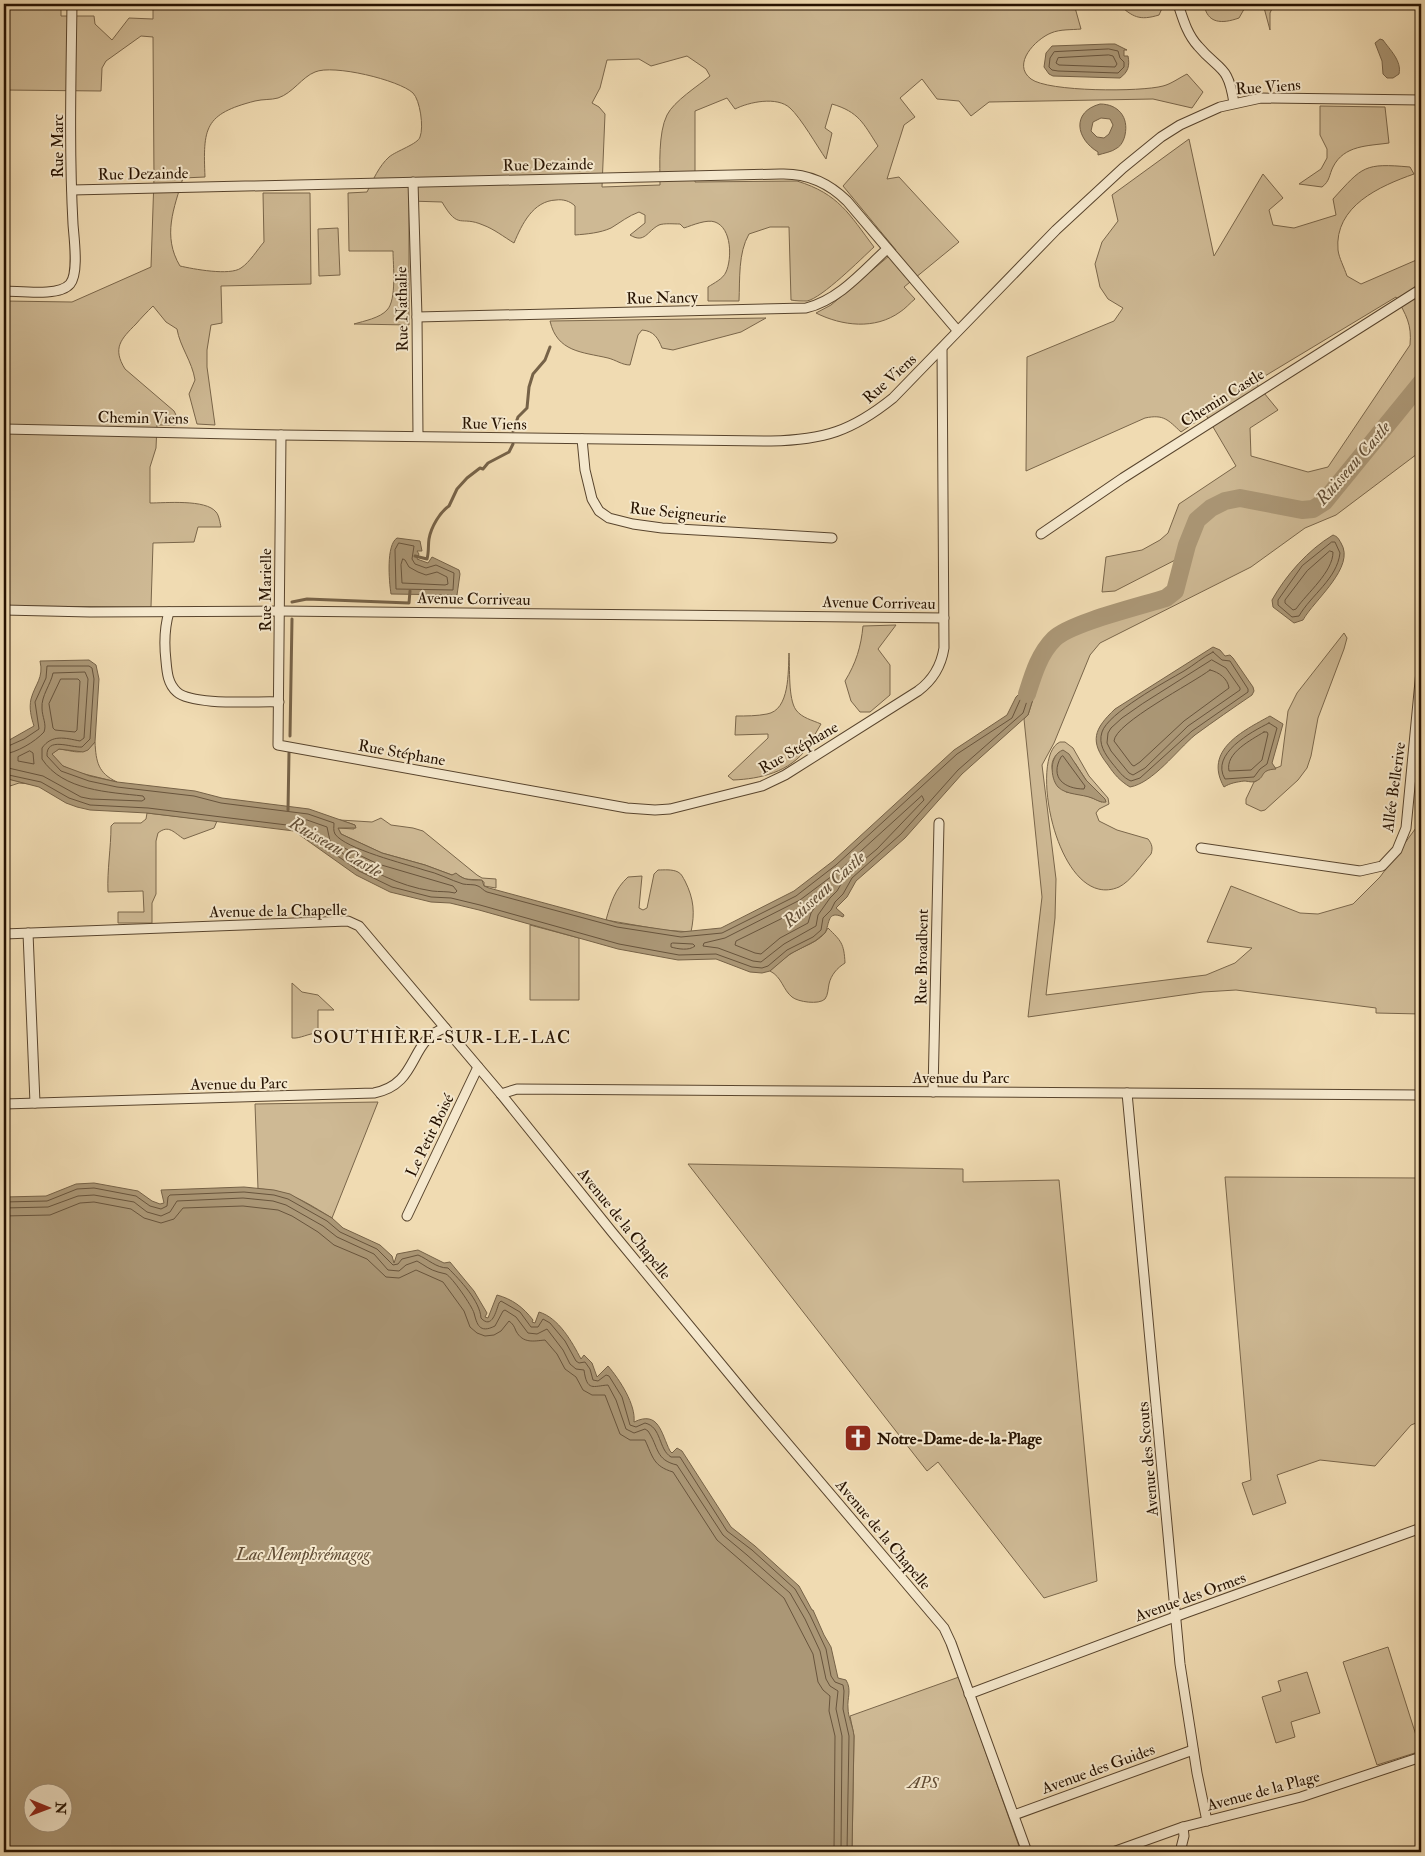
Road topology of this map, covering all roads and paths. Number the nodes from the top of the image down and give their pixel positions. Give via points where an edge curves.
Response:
1 (72, 4) edge
2 (1178, 4) edge
3 (1421, 100) edge
4 (1234, 103) junction
5 (413, 182) junction
6 (72, 190) junction
7 (888, 249) junction
8 (1421, 289) edge
9 (4, 291) edge
10 (417, 318) junction
11 (957, 330) junction
12 (942, 348) junction
13 (4, 429) edge
14 (281, 435) junction
15 (418, 436) junction
16 (582, 439) junction
17 (1041, 534) dead end
18 (832, 538) dead end
19 (4, 610) edge
20 (280, 610) junction
21 (170, 612) junction
22 (944, 618) junction
23 (1421, 671) edge
24 (280, 702) junction
25 (278, 745) joint
26 (938, 822) dead end
27 (1201, 848) dead end
28 (28, 933) junction
29 (4, 934) edge
30 (445, 1028) junction
31 (478, 1067) junction
32 (934, 1092) junction
33 (501, 1094) junction
34 (1127, 1094) junction
35 (1421, 1095) edge
36 (35, 1103) junction
37 (4, 1104) edge
38 (407, 1216) dead end
39 (1421, 1528) edge
40 (1176, 1617) junction
41 (969, 1694) junction
42 (1193, 1750) junction
43 (1421, 1757) edge
44 (1014, 1815) junction
45 (1207, 1821) junction
46 (1183, 1827) junction
47 (1027, 1852) edge
48 (1113, 1852) edge
49 (1180, 1852) edge

1 - 6 street, Rue Marc
2 - 4 street via 1194,40 1226,73
3 - 4 street, Rue Viens via 1275,98
4 - 11 street, Rue Viens via 1180,125 1123,168 1030,255
5 - 6 street, Rue Dezainde
5 - 7 street, Rue Dezainde via 799,174 840,194
5 - 10 street, Rue Nathalie
6 - 9 street, Rue Marc via 73,281 63,289 50,292
7 - 10 street, Rue Nancy via 834,296 821,304 799,309
7 - 11 street, Rue Dezainde
8 - 17 street, Chemin Castle via 1132,472
10 - 15 street, Rue Nathalie
11 - 12 street, Rue Viens
12 - 16 street, Rue Viens via 880,408 845,430 828,435 771,441
12 - 22 street, Rue Stéphane
13 - 14 street, Chemin Viens
14 - 15 street, Rue Viens
14 - 20 street, Rue Marielle
15 - 16 street, Rue Viens
16 - 18 street, Rue Seigneurie via 592,499 599,511 609,518 662,528
19 - 21 street, Avenue Corriveau
20 - 21 street, Avenue Corriveau
20 - 22 street, Avenue Corriveau
20 - 24 street, Rue Marielle
21 - 24 street via 164,639 167,673 178,693 200,700
22 - 25 street, Rue Stéphane via 942,659 933,677 918,691 774,781 670,809 627,808
23 - 27 street, Allée Bellerive via 1406,828 1397,850 1382,866 1360,871
24 - 25 street, Rue Marielle
26 - 32 street, Rue Broadbent
28 - 29 street, Avenue de la Chapelle
28 - 30 street, Avenue de la Chapelle via 351,921 362,929
28 - 36 street
30 - 31 street, Avenue de la Chapelle
30 - 36 street, Avenue du Parc via 424,1042 398,1083 374,1093
31 - 33 street, Avenue de la Chapelle
31 - 38 street, Le Petit Boisé
32 - 33 street, Avenue du Parc via 517,1089
32 - 34 street, Avenue du Parc
33 - 41 street, Avenue de la Chapelle via 711,1352 940,1624 949,1638
34 - 35 street, Avenue du Parc
34 - 40 street, Avenue des Scouts
36 - 37 street, Avenue du Parc
39 - 40 street, Avenue des Ormes
40 - 41 street, Avenue des Ormes
40 - 42 street, Avenue des Scouts
41 - 44 street, Avenue de la Chapelle
42 - 44 street, Avenue des Guides
42 - 45 street, Avenue des Scouts
43 - 45 street, Avenue de la Plage via 1309,1795
44 - 47 street, Avenue de la Chapelle
45 - 46 street, Avenue de la Plage
46 - 48 street, Avenue de la Plage
46 - 49 street

